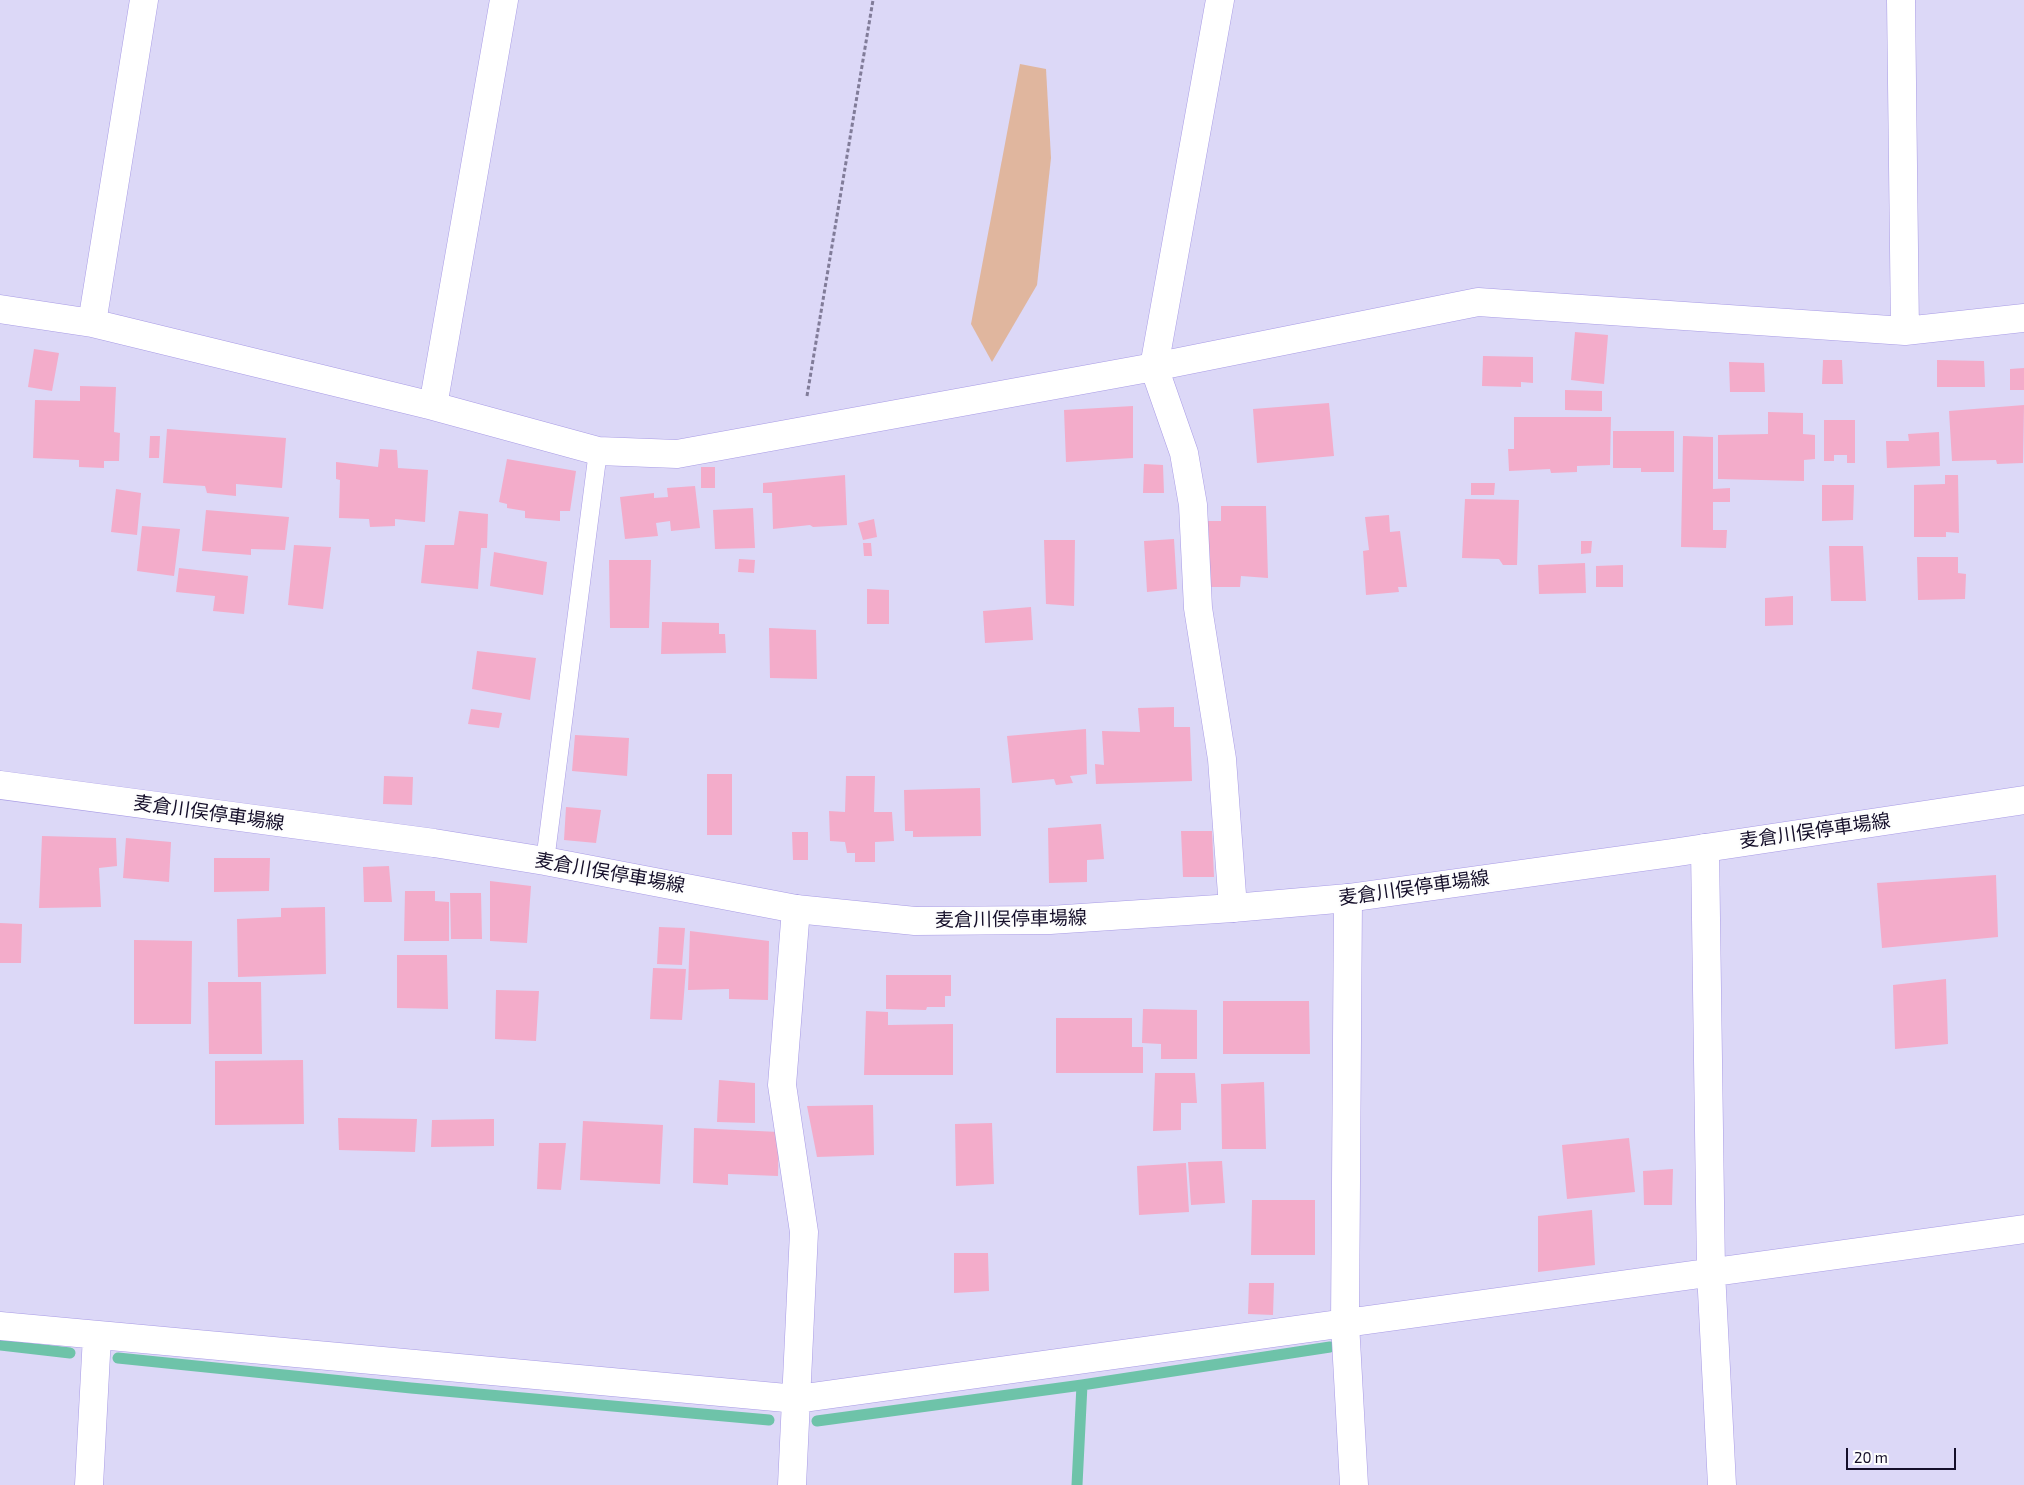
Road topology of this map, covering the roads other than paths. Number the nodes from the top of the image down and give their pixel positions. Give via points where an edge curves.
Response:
1 (144, 0) edge
2 (504, 0) edge
3 (1220, 0) edge
4 (1901, 0) edge
5 (0, 309) edge
6 (2024, 318) edge
7 (92, 323) junction
8 (1905, 331) junction
9 (1154, 367) junction
10 (433, 406) junction
11 (598, 451) junction
12 (0, 785) edge
13 (2024, 800) edge
14 (1705, 848) junction
15 (545, 861) junction
16 (1348, 898) junction
17 (1233, 908) junction
18 (796, 909) junction
19 (2024, 1230) edge
20 (1711, 1272) junction
21 (1345, 1323) junction
22 (0, 1326) edge
23 (97, 1336) junction
24 (797, 1399) junction
25 (89, 1485) edge
26 (792, 1485) edge
27 (1354, 1485) edge
28 (1722, 1485) edge

1 - 7 street
2 - 10 street
3 - 9 street
4 - 8 street
5 - 7 street
6 - 8 street
7 - 10 street
8 - 9 street via 1478,302
9 - 11 street via 677,454
9 - 17 street via 1184,453 1192,505 1198,600 1222,758
10 - 11 street
11 - 15 lane
12 - 15 street, 麦倉川俣停車場線
13 - 14 street, 麦倉川俣停車場線
14 - 16 street, 麦倉川俣停車場線
14 - 20 street
15 - 18 street, 麦倉川俣停車場線
16 - 17 street, 麦倉川俣停車場線
16 - 21 street
17 - 18 street, 麦倉川俣停車場線 via 1050,920 924,920
18 - 24 street via 782,1085 804,1232
19 - 20 street
20 - 21 street
20 - 28 street
21 - 24 street
21 - 27 street
22 - 23 street
23 - 24 street
23 - 25 street
24 - 26 street

